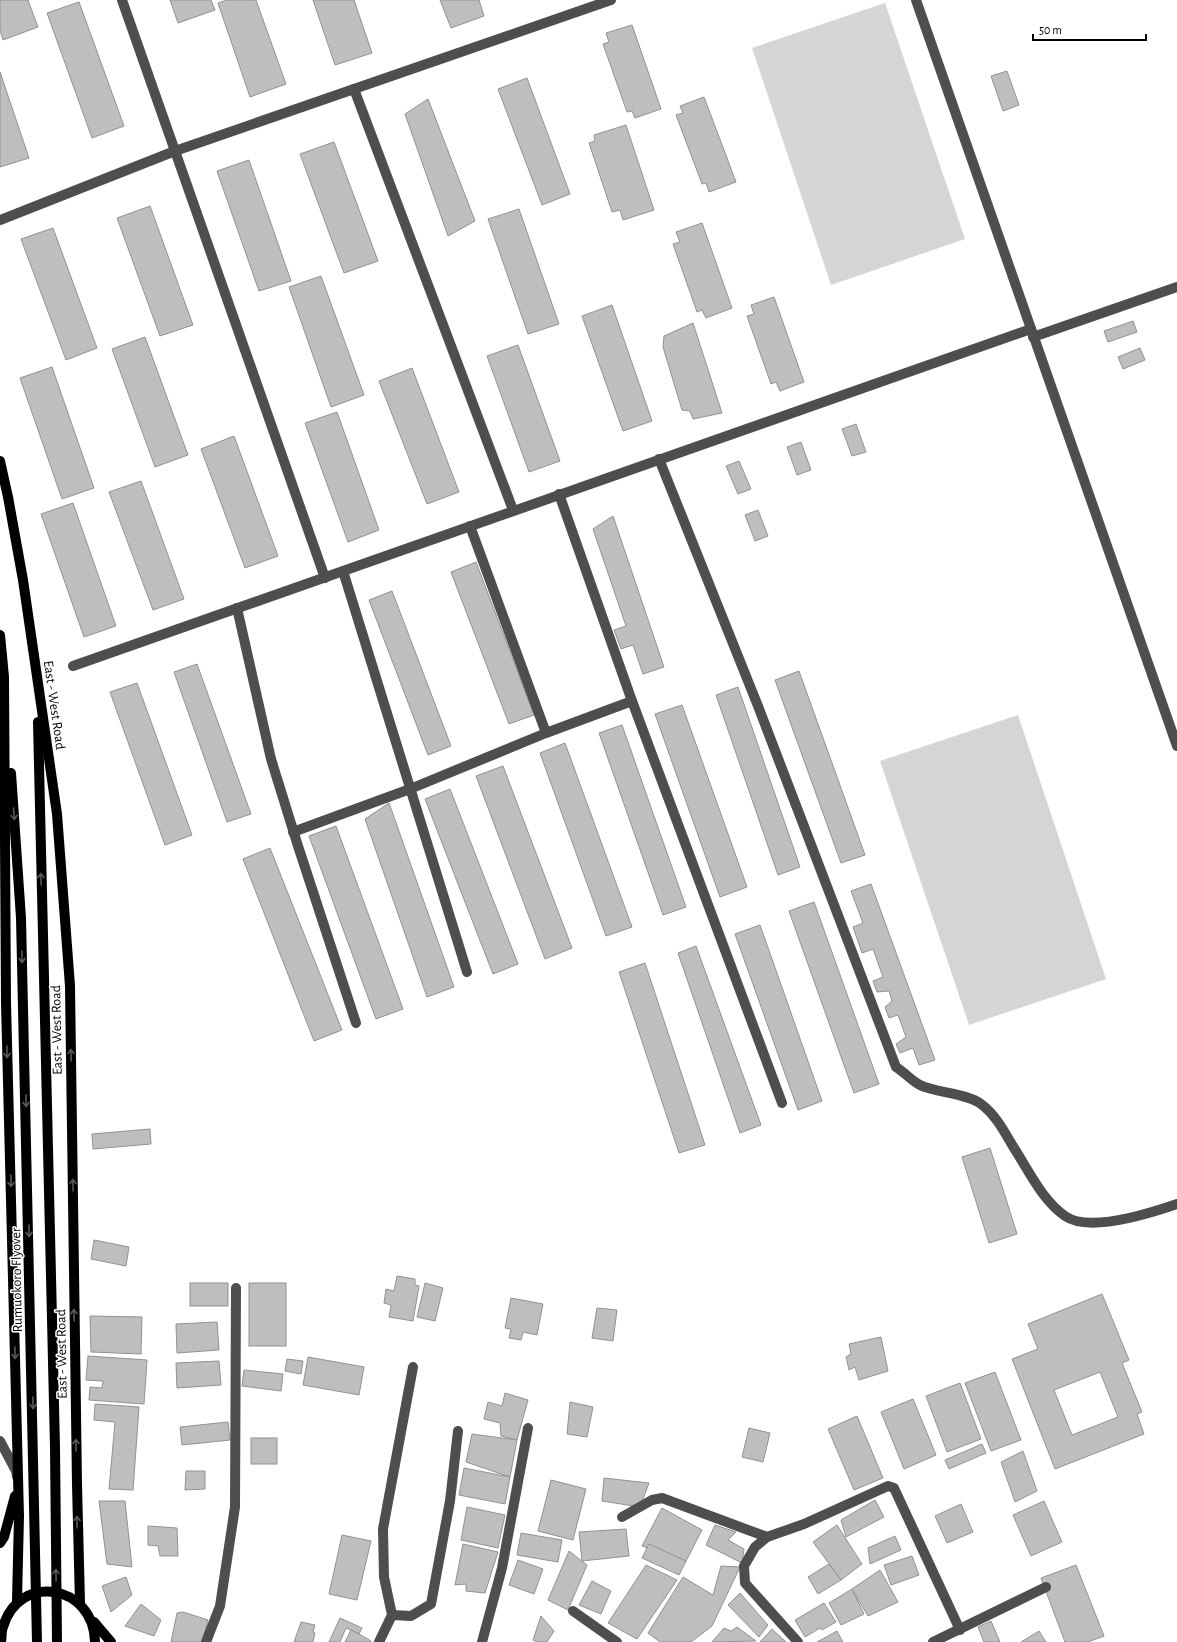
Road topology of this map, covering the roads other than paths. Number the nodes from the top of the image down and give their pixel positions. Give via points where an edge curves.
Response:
1 (122, 0) edge
2 (612, 0) edge
3 (916, 0) edge
4 (354, 89) junction
5 (175, 151) junction
6 (0, 220) edge
7 (1177, 287) edge
8 (1032, 333) junction
9 (659, 459) junction
10 (0, 461) edge
11 (559, 494) junction
12 (513, 510) junction
13 (470, 526) junction
14 (343, 571) junction
15 (325, 578) junction
16 (237, 608) junction
17 (0, 635) edge
18 (73, 666) dead end
19 (4, 677) junction
20 (37, 680) junction
21 (632, 701) junction
22 (546, 733) junction
23 (1177, 746) edge
24 (410, 789) junction
25 (293, 832) junction
26 (467, 972) dead end
27 (3, 1005) edge
28 (356, 1023) dead end
29 (782, 1104) dead end
30 (1177, 1204) edge
31 (236, 1288) dead end
32 (413, 1367) dead end
33 (528, 1428) dead end
34 (458, 1431) dead end
35 (0, 1442) edge
36 (18, 1483) junction
37 (622, 1517) dead end
38 (767, 1537) junction
39 (0, 1543) edge
40 (1046, 1587) dead end
41 (17, 1601) junction
42 (80, 1603) junction
43 (574, 1611) dead end
44 (4, 1612) edge
45 (392, 1615) junction
46 (91, 1618) junction
47 (960, 1630) junction
48 (1, 1642) edge
49 (37, 1642) edge
50 (57, 1642) edge
51 (95, 1642) edge
52 (111, 1642) edge
53 (206, 1642) edge
54 (379, 1642) edge
55 (482, 1642) edge
56 (617, 1642) edge
57 (798, 1642) edge
58 (933, 1642) edge

1 - 5 street
2 - 4 street
3 - 8 street
4 - 5 street
4 - 12 street
5 - 6 street
5 - 15 street
7 - 8 street
8 - 9 street
8 - 23 street
9 - 11 street
9 - 30 street via 758,706 896,1067 920,1086 954,1094 980,1104 996,1119 1046,1197 1065,1216 1076,1221 1093,1223 1114,1221
10 - 20 main road, East - West Road via 23,580
11 - 12 street
11 - 21 street
12 - 13 street
13 - 14 street
13 - 22 street
14 - 15 street
14 - 24 street
15 - 16 street
16 - 18 street
16 - 25 street via 271,759
17 - 19 main road
19 - 27 main road
19 -> 49 main road, Rumuokoro Flyover via 21,918
42 -> 20 main road, East - West Road via 70,986 57,814
50 -> 20 main road via 55,1447
21 - 22 street
21 - 29 street
22 - 24 street
24 - 25 street
24 - 26 street
25 - 28 street
27 -> 36 main road
31 - 53 street via 235,1507 220,1606
32 - 45 street via 383,1529 384,1576
33 - 55 street via 502,1568
34 - 45 street via 450,1500 431,1604 411,1616
35 - 36 street via 16,1471
36 - 39 main road via 4,1537
36 - 41 main road
37 - 38 street via 652,1500 662,1498
38 - 47 street via 804,1524 888,1486 894,1488
38 - 57 street via 755,1547 744,1566 745,1583
40 - 47 street
41 - 42 main road via 46,1591 64,1594
41 - 44 main road
42 - 46 main road
43 - 56 street
44 - 48 main road
45 - 54 street
46 - 51 main road
46 - 52 main road
47 - 58 street

